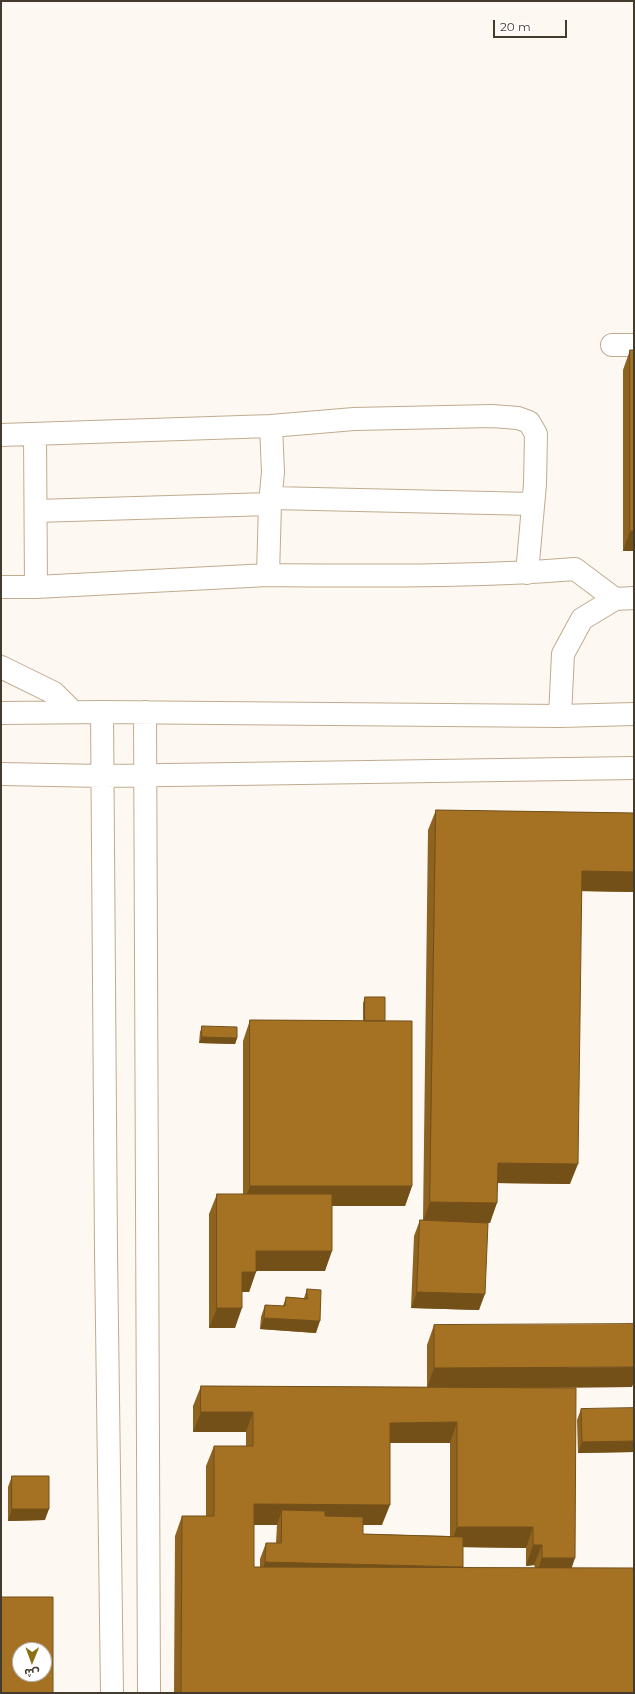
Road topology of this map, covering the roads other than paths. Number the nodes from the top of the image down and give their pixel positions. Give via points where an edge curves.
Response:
1 (612, 345) dead end
2 (634, 345) edge
3 (271, 426) junction
4 (1, 435) edge
5 (35, 435) junction
6 (271, 501) junction
7 (534, 504) junction
8 (36, 511) junction
9 (527, 573) junction
10 (268, 575) junction
11 (1, 587) edge
12 (36, 587) junction
13 (624, 599) edge
14 (1, 667) edge
15 (73, 712) junction
16 (102, 712) junction
17 (145, 712) junction
18 (1, 713) edge
19 (634, 714) edge
20 (560, 716) junction
21 (634, 768) edge
22 (1, 774) edge
23 (145, 775) junction
24 (102, 776) junction
25 (112, 1693) edge
26 (149, 1693) edge

1 - 2 street
3 - 5 street
3 - 6 street
3 - 7 street via 354,419 492,416 518,418 529,422 536,434
4 - 5 street
5 - 8 street
6 - 7 street
6 - 8 street
6 - 10 street
7 - 9 street
8 - 12 street
9 - 10 street
9 - 13 street via 575,569
10 - 12 street
11 - 12 street
13 - 20 street via 582,619 563,654
14 - 15 street via 54,693
15 - 16 street
15 - 18 street
16 - 17 street
16 - 24 street
17 - 20 street
17 - 23 street
19 - 20 street
21 - 23 street
22 - 24 street
23 - 24 street
23 - 26 street
24 - 25 street

